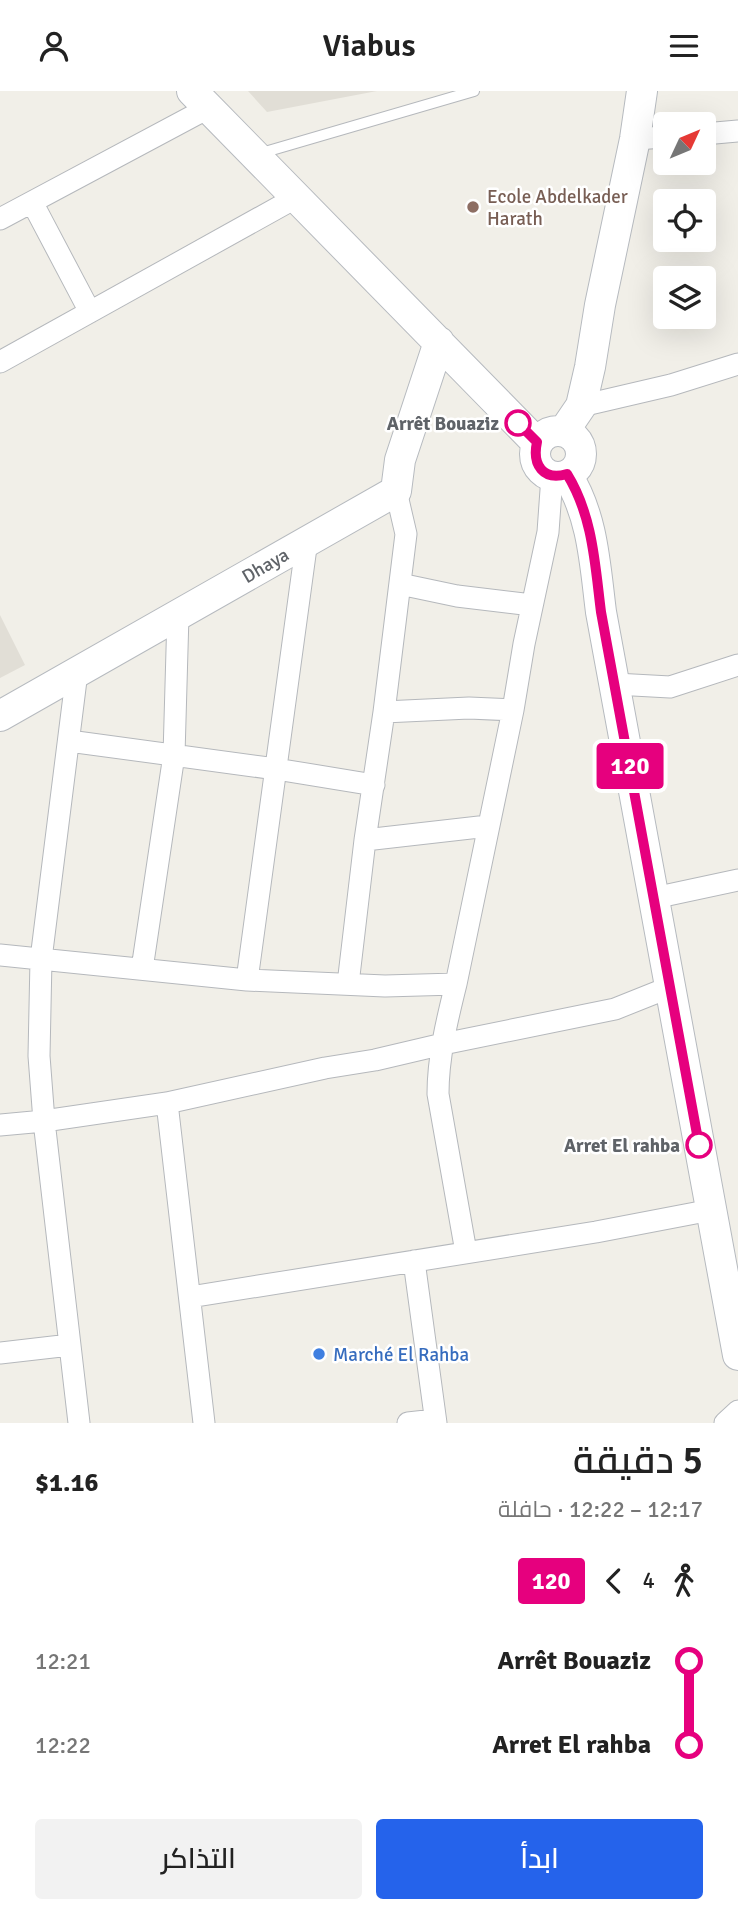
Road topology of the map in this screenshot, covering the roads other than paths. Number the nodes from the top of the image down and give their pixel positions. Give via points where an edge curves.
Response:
1 (474, 91) edge
2 (642, 91) edge
3 (200, 99) edge
4 (738, 131) edge
5 (716, 133) edge
6 (653, 138) edge
7 (635, 139) junction
8 (255, 155) junction
9 (297, 197) junction
10 (32, 202) junction
11 (0, 219) edge
12 (90, 312) junction
13 (439, 342) junction
14 (0, 362) edge
15 (738, 364) edge
16 (581, 406) junction
17 (550, 437) junction
18 (559, 475) junction
19 (396, 491) junction
20 (307, 540) junction
21 (400, 584) junction
22 (532, 605) junction
23 (178, 615) junction
24 (738, 665) edge
25 (77, 672) junction
26 (615, 684) junction
27 (513, 710) junction
28 (384, 712) junction
29 (0, 716) edge
30 (69, 741) junction
31 (174, 755) junction
32 (275, 769) junction
33 (374, 786) junction
34 (488, 826) junction
35 (365, 840) junction
36 (738, 880) edge
37 (654, 898) junction
38 (0, 955) edge
39 (41, 959) junction
40 (142, 969) junction
41 (247, 979) junction
42 (348, 984) junction
43 (456, 984) junction
44 (670, 987) junction
45 (443, 1044) junction
46 (167, 1103) junction
47 (44, 1121) junction
48 (0, 1125) edge
49 (711, 1210) junction
50 (466, 1252) junction
51 (414, 1261) junction
52 (190, 1297) junction
53 (737, 1337) edge
54 (70, 1345) junction
55 (0, 1353) edge
56 (738, 1411) edge
57 (435, 1421) edge
58 (79, 1423) edge
59 (204, 1423) edge
60 (408, 1423) edge
61 (726, 1423) edge

1 - 8 lane
2 - 7 street
3 - 8 street
3 - 10 street
4 - 5 street
6 - 7 street
7 - 16 street
8 - 9 street
9 - 12 street
9 - 13 street
10 - 11 street
10 - 12 street
12 - 14 street
13 - 17 street
13 - 19 street via 400,460
15 - 16 street
16 - 17 street
17 - 18 street via 535,454 536,461 545,473
17 - 18 street via 575,439 581,452 578,465
18 - 22 street
18 - 26 street via 576,489 585,511
19 - 20 street, Dhaya
19 - 21 street via 406,534
20 - 23 street, Dhaya
20 - 32 street
21 - 22 street
21 - 28 street
22 - 27 street
23 - 25 street, Dhaya
23 - 31 street
24 - 26 street via 670,687
25 - 29 street, Dhaya
25 - 30 street
26 - 37 street
27 - 28 street
27 - 34 street
28 - 33 street
30 - 31 street
30 - 39 street
31 - 32 street
31 - 40 street
32 - 33 street
32 - 41 street
33 - 35 street
34 - 35 street
34 - 43 street
35 - 42 street
36 - 37 street
37 - 44 street
38 - 39 street
39 - 40 street
39 - 47 street via 39,1056
40 - 41 street
41 - 42 street
42 - 43 street
43 - 45 street
44 - 45 street via 615,1009
44 - 49 street
45 - 46 street
45 - 50 street via 438,1094
46 - 47 street
46 - 52 street
47 - 48 street
47 - 54 street
49 - 50 street
49 - 53 street
50 - 51 street
51 - 52 street
51 - 57 street
52 - 59 street
54 - 55 street
54 - 58 street
56 - 61 street
57 - 60 street

